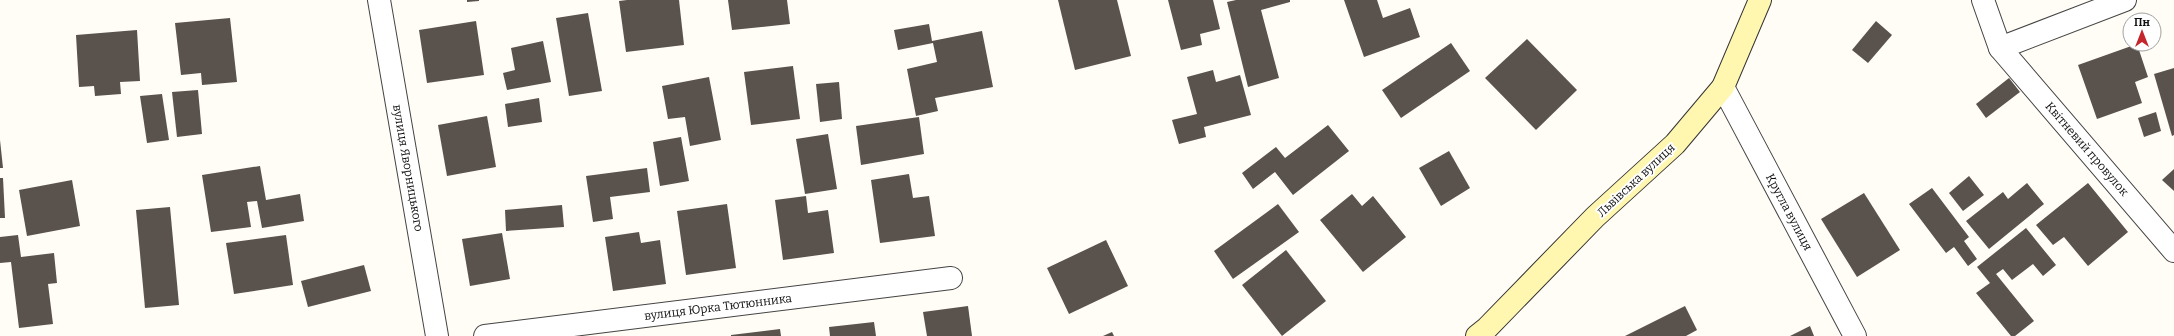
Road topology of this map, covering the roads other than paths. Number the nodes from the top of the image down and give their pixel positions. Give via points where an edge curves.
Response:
1 (379, 0) edge
2 (1760, 0) edge
3 (1983, 0) edge
4 (2125, 0) edge
5 (2000, 48) junction
6 (1723, 87) junction
7 (2174, 251) edge
8 (951, 278) dead end
9 (437, 336) edge
10 (485, 336) edge
11 (1477, 336) edge
12 (1855, 336) edge

1 - 9 street, вулиця Яворницького
2 - 6 main road, Львівська вулиця
3 - 5 street
4 - 5 street
5 - 7 street, Квітневий провулок
6 - 11 main road, Львівська вулиця via 1675,144 1595,217
6 - 12 street, Кругла вулиця
8 - 10 street, вулиця Юрка Тютюнника

